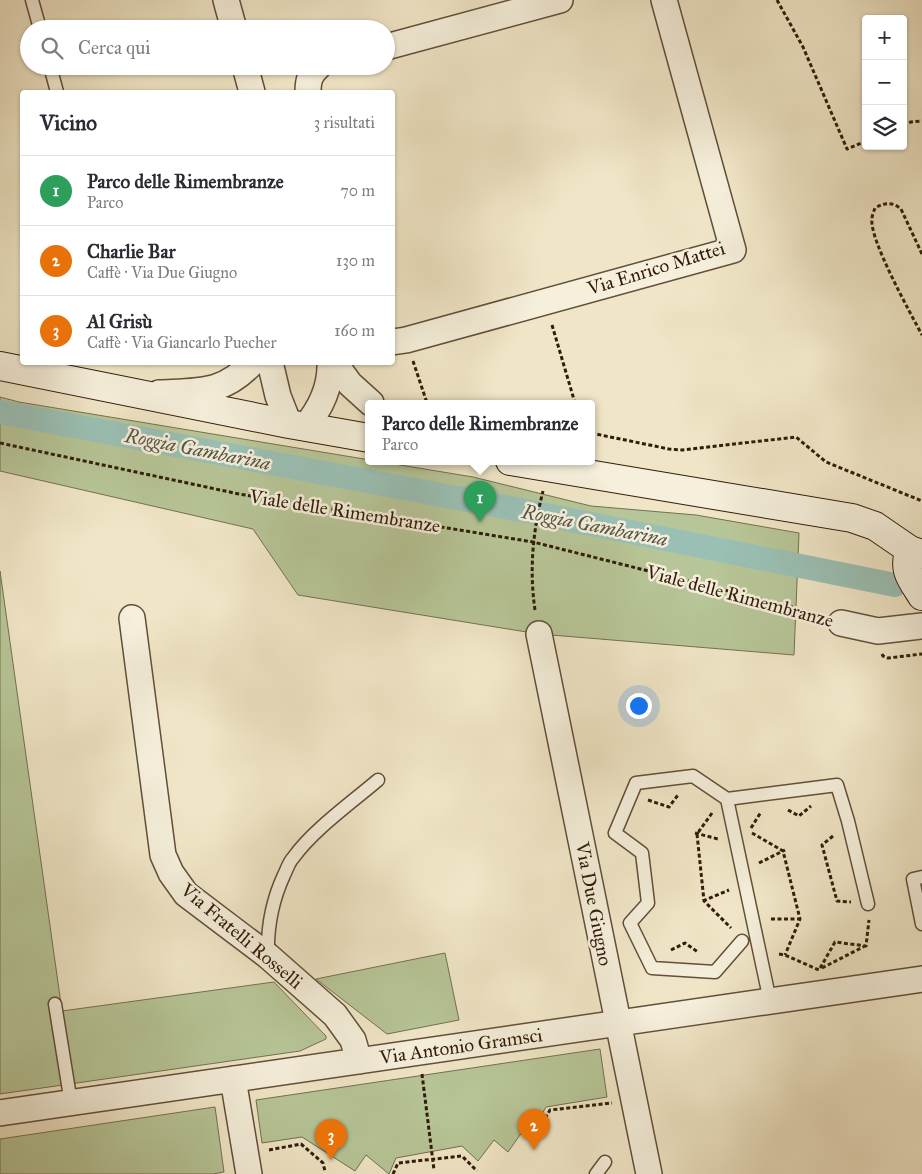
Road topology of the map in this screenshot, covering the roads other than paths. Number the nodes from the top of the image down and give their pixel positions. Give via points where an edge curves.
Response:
1 (32, 0) edge
2 (226, 0) edge
3 (560, 0) edge
4 (664, 0) edge
5 (37, 20) edge
6 (232, 20) edge
7 (395, 45) edge
8 (52, 75) edge
9 (247, 75) edge
10 (310, 75) edge
11 (56, 90) edge
12 (251, 90) edge
13 (308, 90) edge
14 (399, 341) edge
15 (250, 365) edge
16 (271, 365) edge
17 (330, 365) edge
18 (336, 365) edge
19 (0, 366) edge
20 (139, 394) junction
21 (368, 400) edge
22 (297, 426) junction
23 (365, 437) edge
24 (534, 465) edge
25 (918, 549) edge
26 (922, 596) edge
27 (132, 618) dead end
28 (841, 623) road end
29 (922, 626) edge
30 (539, 634) road end
31 (378, 780) dead end
32 (727, 800) junction
33 (922, 877) edge
34 (868, 904) road end
35 (922, 924) edge
36 (738, 936) road end
37 (268, 956) junction
38 (922, 979) edge
39 (770, 1001) junction
40 (55, 1004) dead end
41 (618, 1023) junction
42 (359, 1061) junction
43 (233, 1079) junction
44 (71, 1103) junction
45 (0, 1113) edge
46 (605, 1162) dead end
47 (248, 1164) edge
48 (596, 1174) edge
49 (649, 1174) edge

1 - 5 lane
2 - 6 street
3 - 7 street
4 - 14 street, Via Enrico Mattei via 733,250
8 - 11 lane
9 - 12 street
10 - 13 street
15 - 20 street via 225,385 209,390
16 - 22 street via 278,396
17 - 22 street via 325,396 313,418
18 - 21 street
19 - 20 street
20 - 22 street
22 - 23 street
24 - 25 street via 852,518
25 - 26 street via 906,560 908,574
27 - 37 street, Via Fratelli Rosselli via 163,855 186,894
28 - 29 street, Viale delle Rimembranze via 878,631
30 - 41 street, Via Due Giugno
31 - 37 lane via 292,858 270,916
32 - 34 lane via 837,785
32 - 36 lane via 693,776 636,784 615,833 642,853 648,903 630,922 652,968 715,972
32 - 39 lane
33 - 35 lane via 913,879
37 - 42 street, Via Fratelli Rosselli via 335,1015 353,1040
38 - 39 street, Via Antonio Gramsci
39 - 41 street, Via Antonio Gramsci
40 - 44 lane
41 - 42 street, Via Antonio Gramsci
41 - 49 street, Via Due Giugno
42 - 43 street, Via Antonio Gramsci
43 - 44 street, Via Antonio Gramsci
43 - 47 street
44 - 45 street, Via Antonio Gramsci
46 - 48 lane

